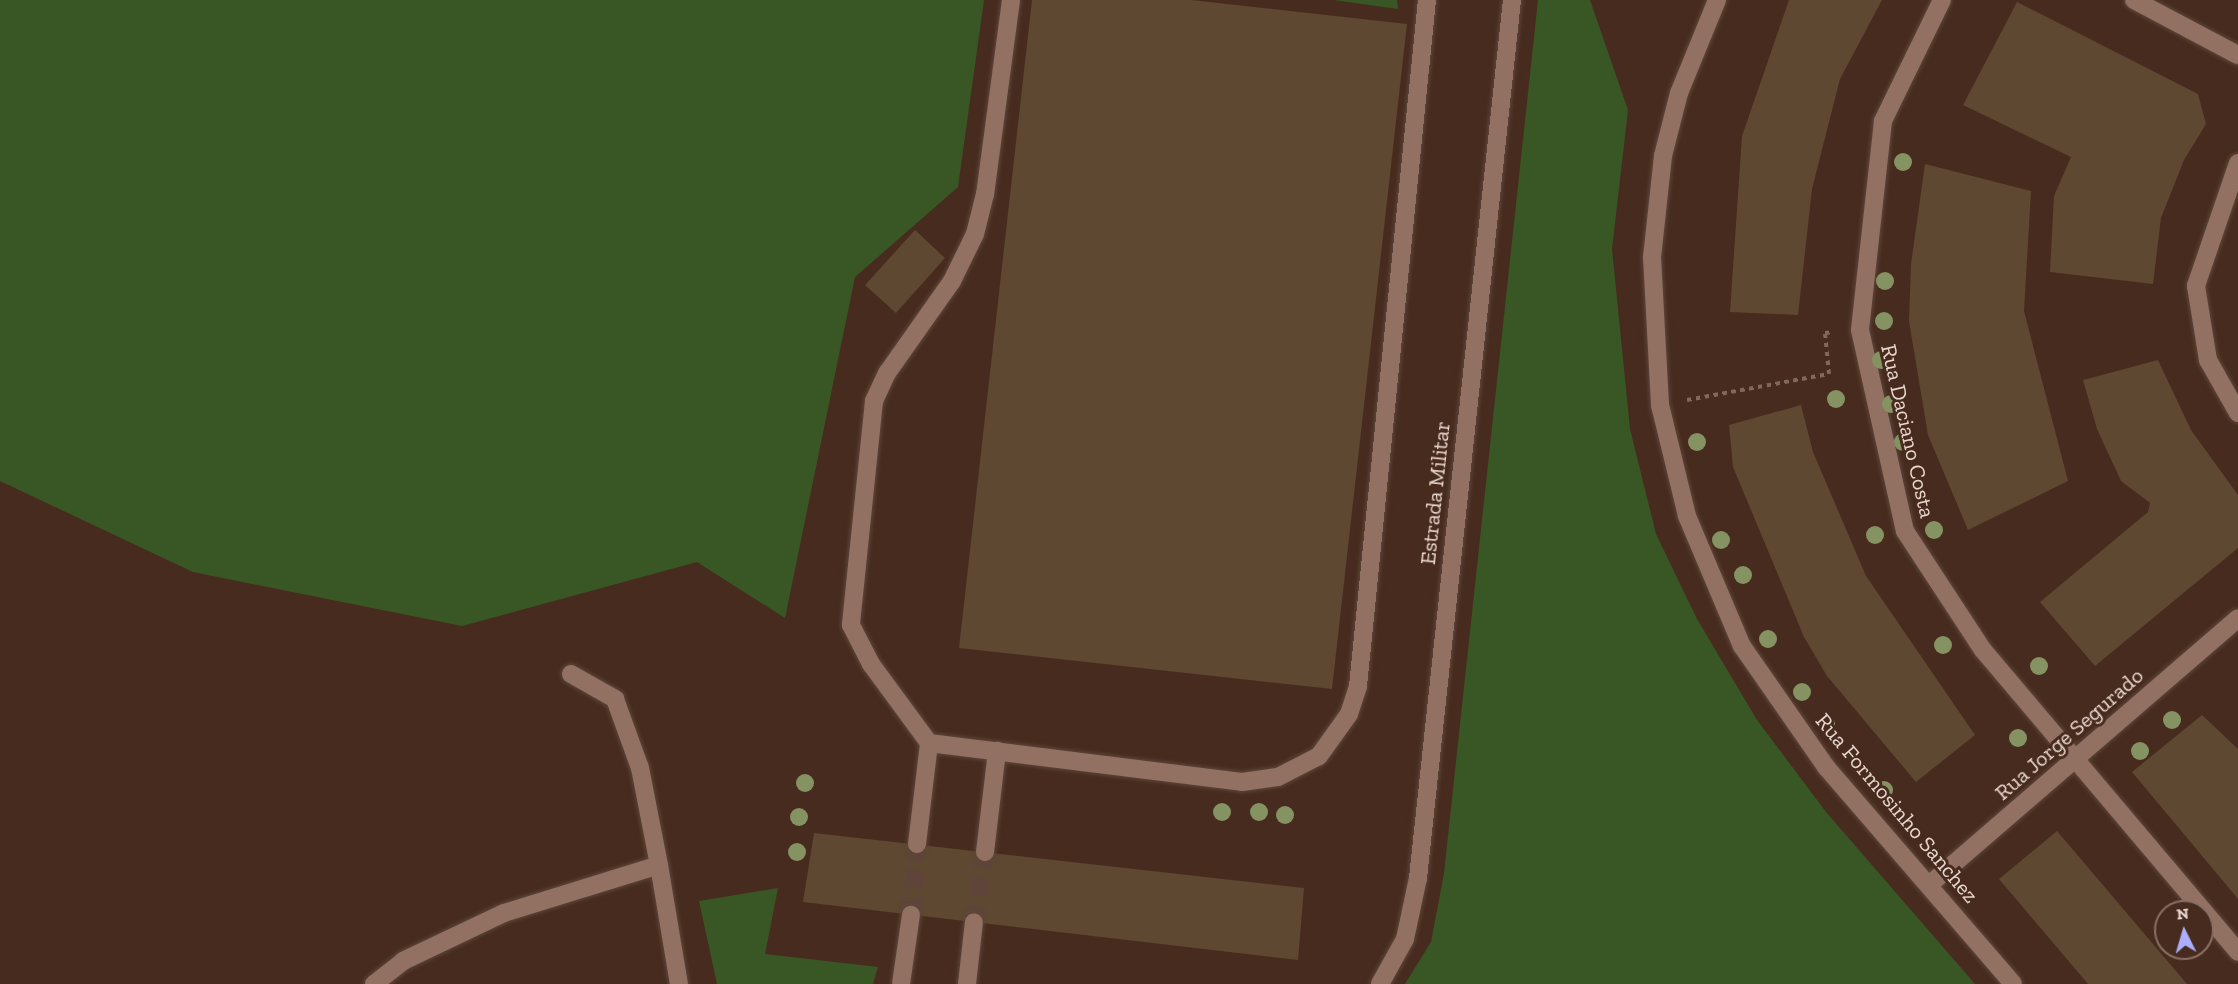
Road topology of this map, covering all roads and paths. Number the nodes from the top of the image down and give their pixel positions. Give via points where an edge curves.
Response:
1 (1011, 0) edge
2 (1427, 0) edge
3 (1512, 0) edge
4 (1717, 0) edge
5 (1942, 0) edge
6 (2134, 0) edge
7 (2238, 55) edge
8 (2238, 163) edge
9 (1860, 330) junction
10 (1660, 405) junction
11 (2238, 413) edge
12 (2238, 618) edge
13 (571, 674) dead end
14 (929, 743) junction
15 (997, 751) junction
16 (2079, 759) junction
17 (917, 844) tunnel mouth
18 (985, 852) tunnel mouth
19 (659, 865) junction
20 (1929, 885) junction
21 (910, 915) tunnel mouth
22 (974, 922) tunnel mouth
23 (2238, 952) edge
24 (374, 984) edge
25 (679, 984) edge
26 (901, 984) edge
27 (967, 984) edge
28 (1380, 984) edge
29 (2013, 984) edge

1 - 14 street via 986,194 975,234 957,273 887,373 874,401 849,607 851,625 871,664
2 - 15 street via 1358,686 1350,714 1319,756 1262,781
3 - 28 street, Estrada Militar via 1418,878 1405,939
4 - 10 street, Rua Formosinho Sanchez via 1679,93 1658,197 1652,326
5 - 9 street, Rua Daciano Costa via 1883,122
6 - 7 street
8 - 11 street via 2196,286 2208,360
9 - 10 path via 1825,333 1829,374
9 - 16 street, Rua Daciano Costa via 1905,531 1983,650
10 - 20 street, Rua Formosinho Sanchez via 1687,516 1742,646 1826,767
12 - 16 street, Rua Jorge Segurado
13 - 19 street via 615,699 640,768
14 - 15 street
14 - 17 street
15 - 18 street
16 - 20 street, Rua Jorge Segurado
16 - 23 street, Rua Daciano Costa
19 - 24 street via 504,913 403,961
19 - 25 street
20 - 29 street, Rua Formosinho Sanchez
21 - 26 street
22 - 27 street

